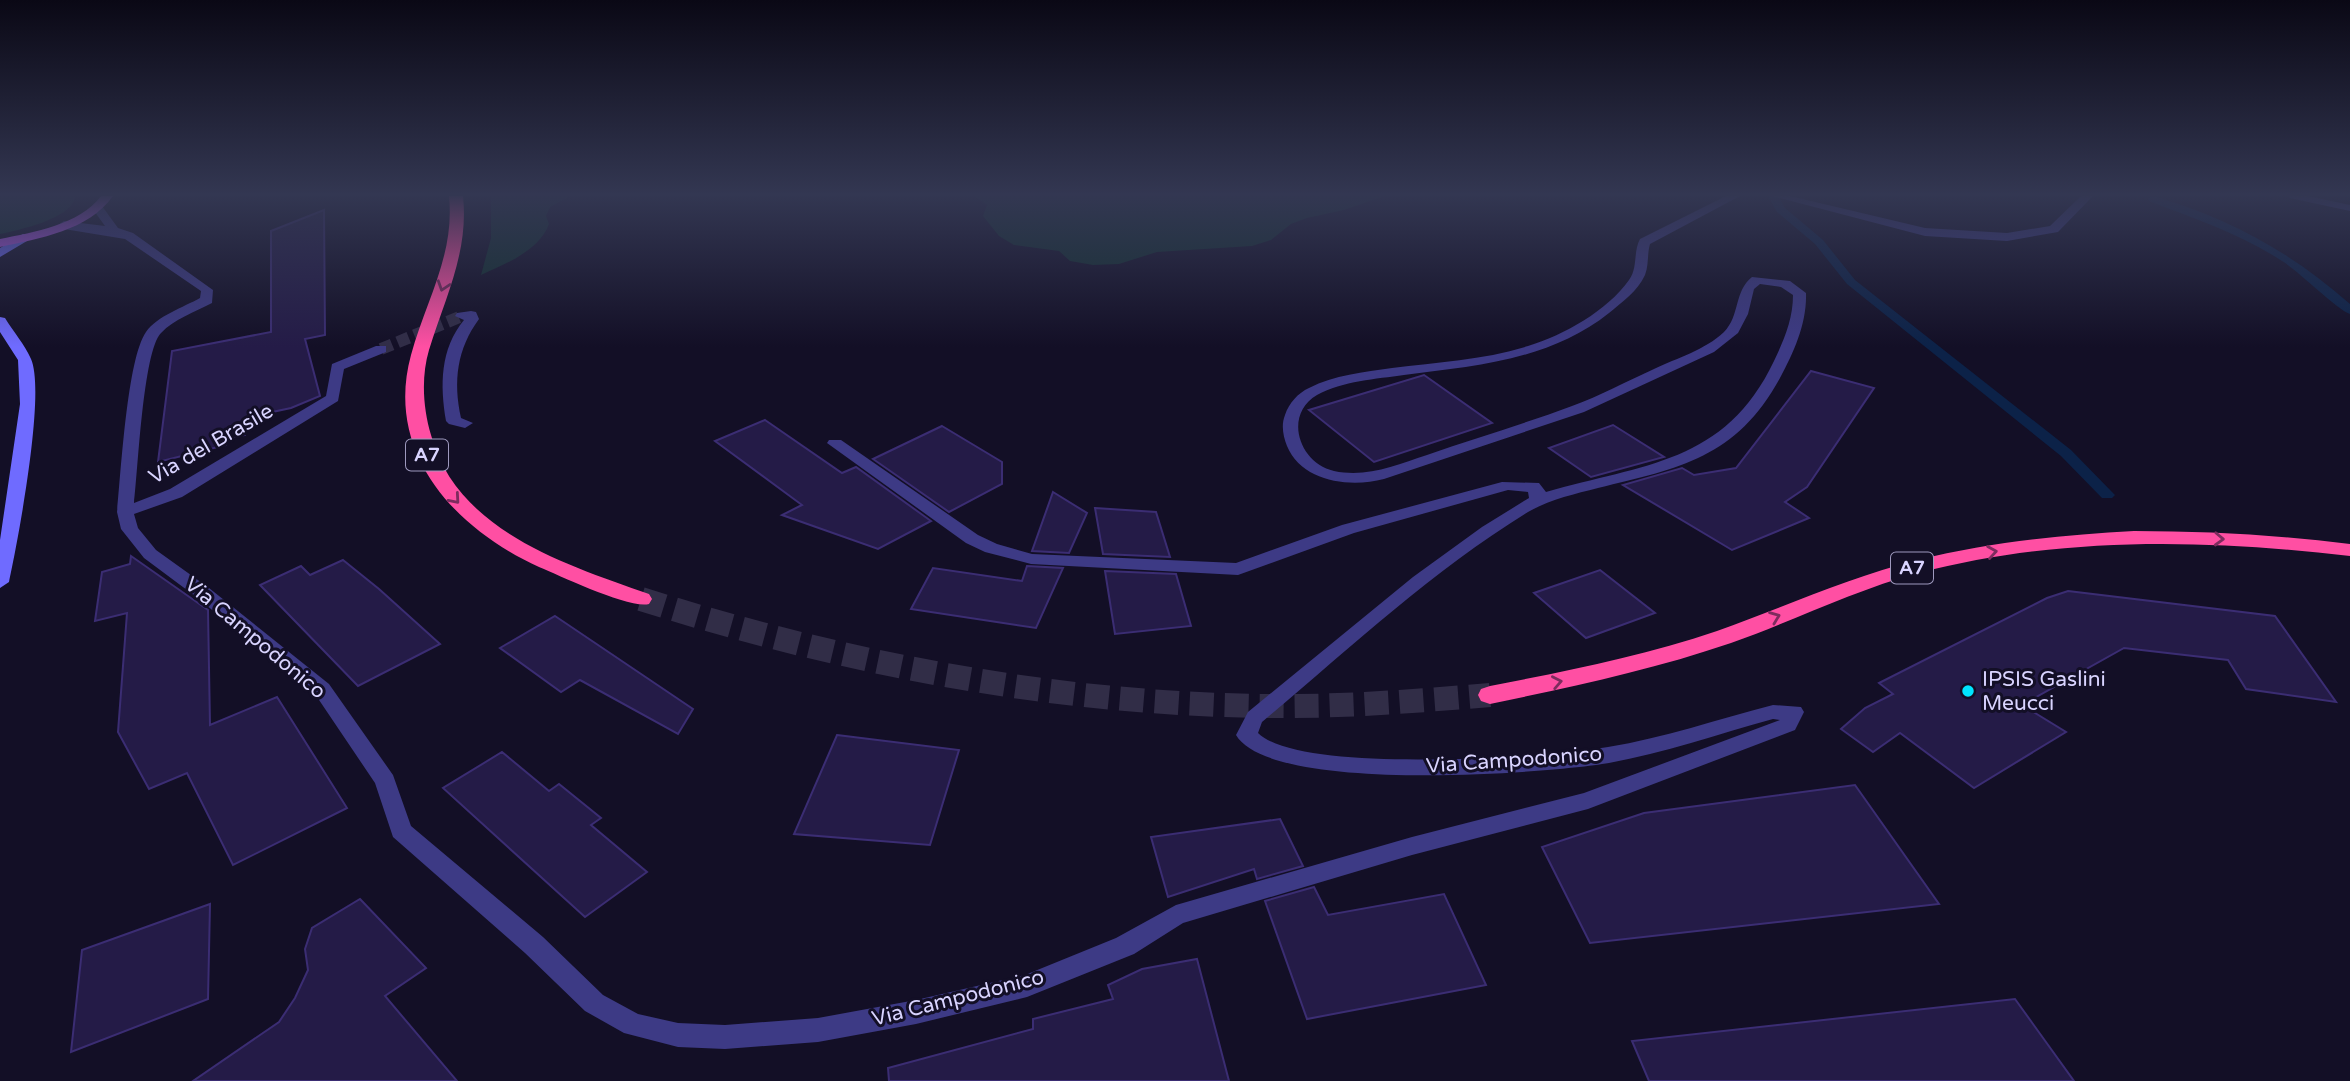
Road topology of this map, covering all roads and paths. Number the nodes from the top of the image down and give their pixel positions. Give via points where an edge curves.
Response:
1 (144, 246) edge
2 (455, 246) edge
3 (1644, 246) edge
4 (462, 316) dead end
5 (0, 321) edge
6 (380, 349) tunnel mouth
7 (465, 423) dead end
8 (835, 443) dead end
9 (1538, 501) junction
10 (125, 512) junction
11 (2350, 550) edge
12 (0, 582) edge
13 (641, 599) tunnel mouth
14 (1490, 695) tunnel mouth

1 - 10 street, Via del Brasile via 207,290 207,300 152,333 142,361
2 -> 13 highway, A7 via 418,359 415,396 420,437 434,472 456,503 513,547
3 - 9 street, Via Campodonico via 1636,279 1586,326 1550,345 1366,376 1307,394 1292,409 1288,428 1297,454 1319,472 1354,478 1378,476 1579,409 1709,349 1731,333 1748,287 1757,280 1785,284 1799,293 1797,325 1771,384 1722,442 1685,460
4 - 7 street via 472,318 464,327 449,368 454,421
5 - 12 main road via 25,360 27,404
6 - 10 street, Via del Brasile via 338,367 333,398 176,493
8 - 9 street via 972,539 1031,559 1238,569 1348,529 1508,485 1533,487
9 - 10 street, Via Campodonico via 1419,582 1255,718 1247,735 1257,745 1278,753 1323,761 1449,766 1608,755 1773,712 1794,712 1788,725 1588,801 1412,846 1176,915 1125,946 1027,986 818,1030 725,1037 678,1035 632,1025 594,1003 401,831 385,781 322,689 150,554 130,529
14 -> 11 highway, A7 via 1599,673 1723,637 1919,566 1982,553 2127,538 2256,540

